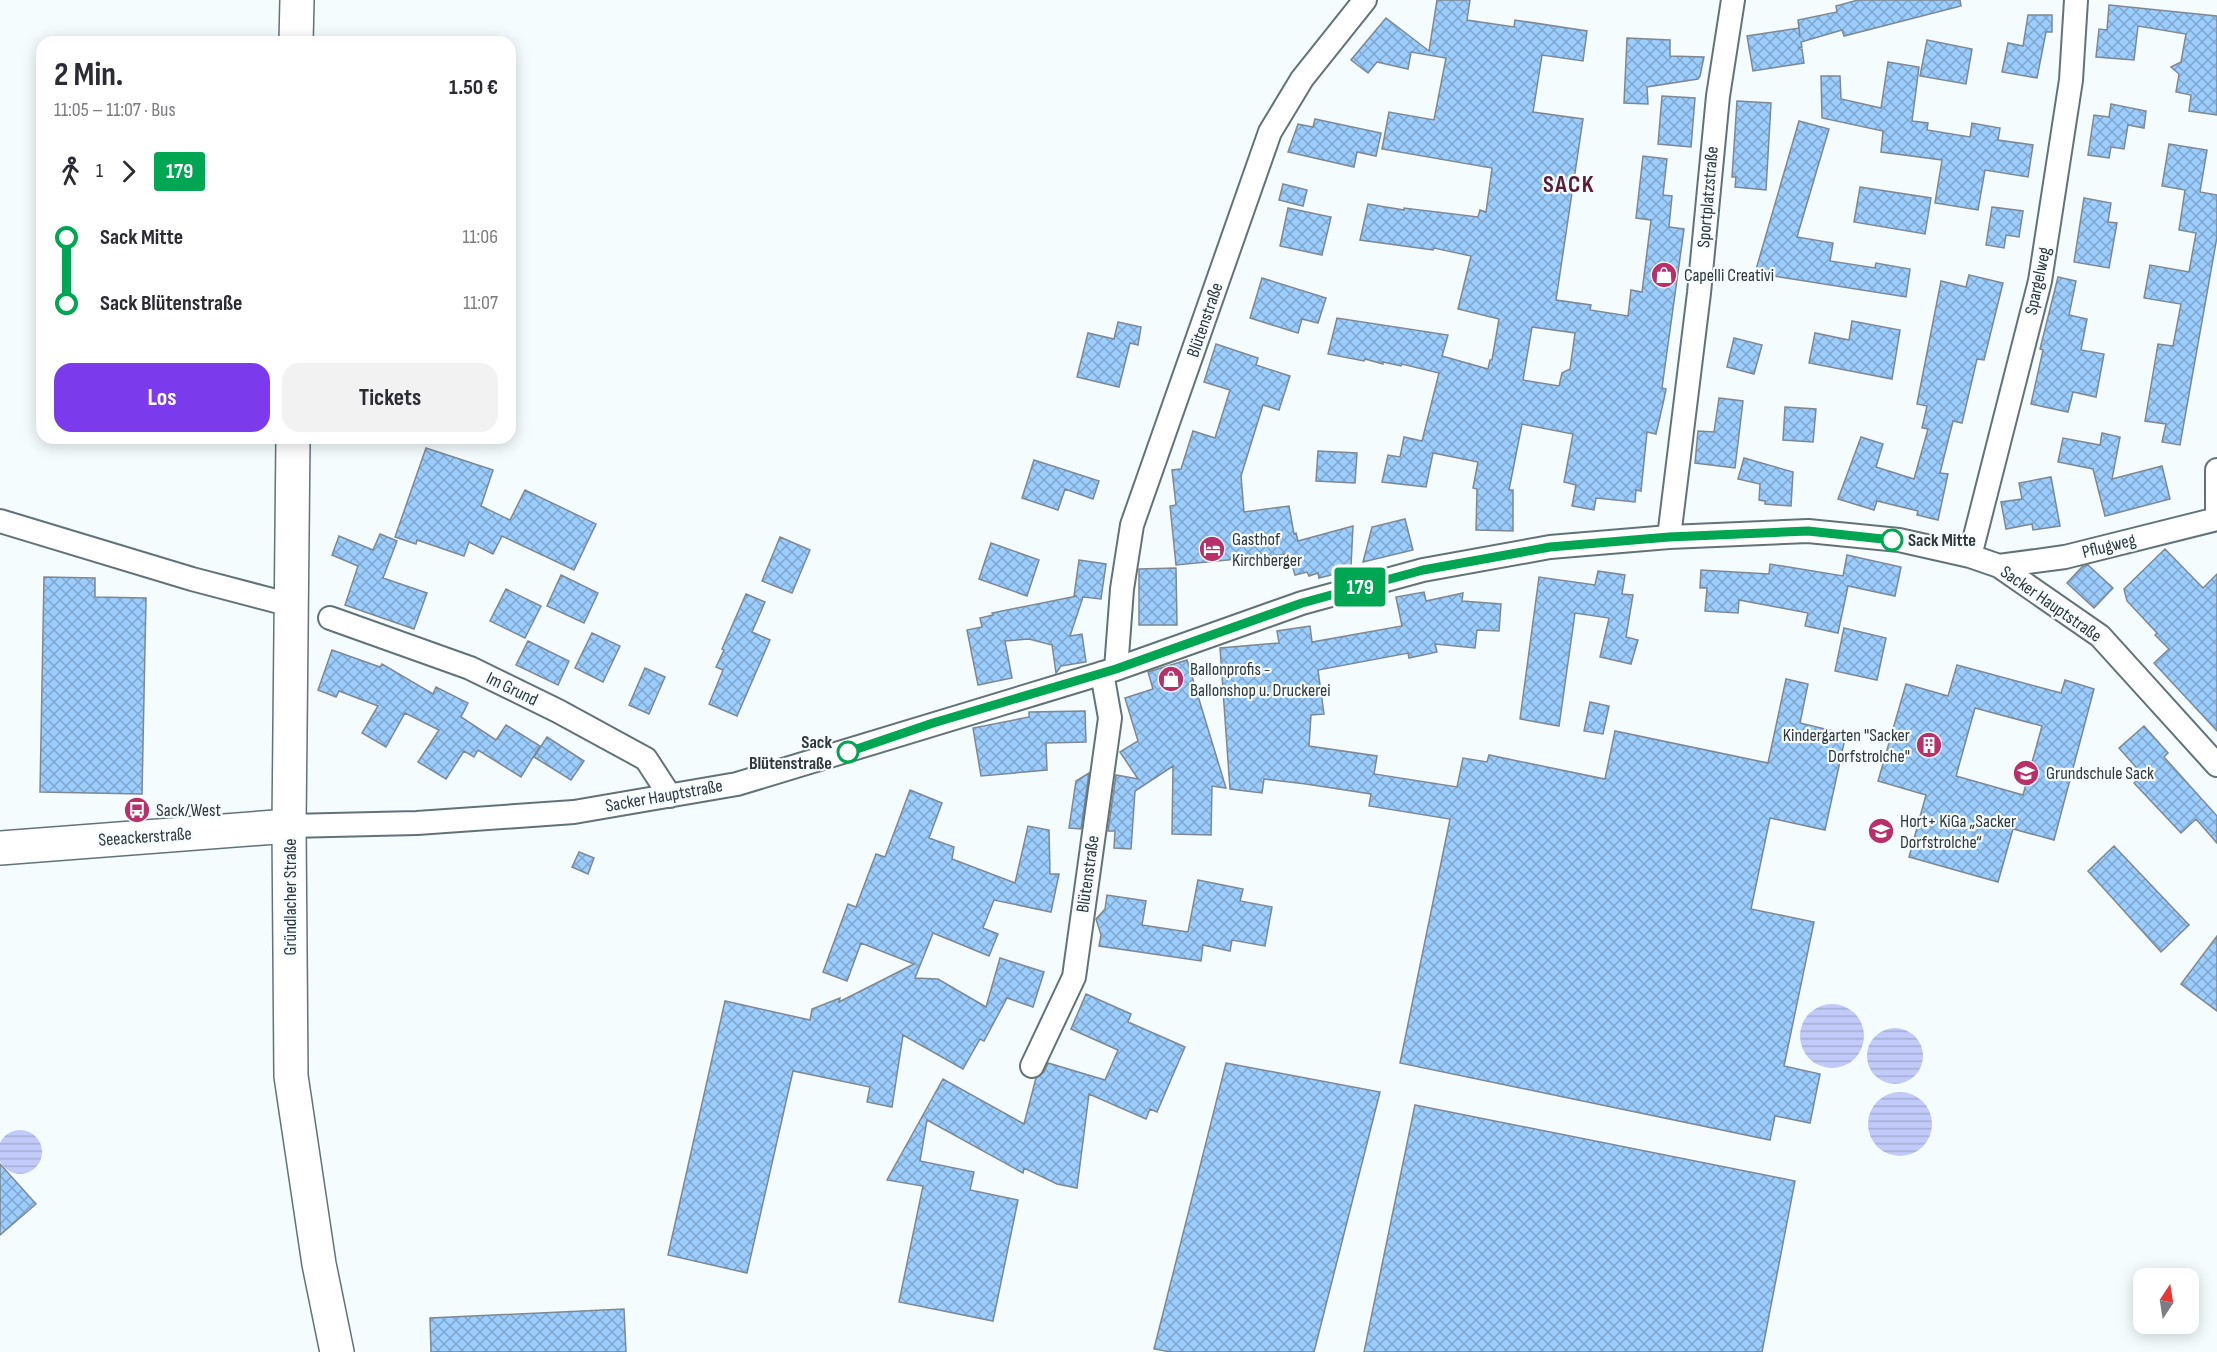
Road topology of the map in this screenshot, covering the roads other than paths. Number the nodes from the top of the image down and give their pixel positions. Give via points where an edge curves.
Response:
1 (297, 0) edge
2 (1365, 0) edge
3 (1733, 0) edge
4 (2076, 0) edge
5 (296, 36) edge
6 (293, 444) edge
7 (2217, 470) edge
8 (2217, 508) edge
9 (2217, 519) edge
10 (0, 521) edge
11 (1669, 537) junction
12 (1970, 556) junction
13 (2000, 567) junction
14 (291, 605) junction
15 (330, 618) dead end
16 (1109, 671) junction
17 (2217, 765) edge
18 (670, 796) junction
19 (289, 826) junction
20 (0, 848) edge
21 (1032, 1066) dead end
22 (338, 1352) edge

1 - 5 main road
2 - 16 street, Blütenstraße via 1302,79 1270,132 1132,525
3 - 11 street, Sportplatzstraße via 1718,96
4 - 12 street, Spargelweg via 2070,90 2040,281
6 - 14 main road, Gründlacher Straße
7 - 8 street
9 - 13 street, Pflugweg via 2065,557
10 - 14 street
11 - 12 street, Sacker Hauptstraße via 1808,531 1899,540
11 - 16 street, Sacker Hauptstraße via 1550,547 1423,570 1302,603
12 - 13 street, Sacker Hauptstraße
13 - 17 street, Sacker Hauptstraße via 2100,636
14 - 19 main road, Gründlacher Straße
15 - 18 street, Im Grund via 470,668 558,711 646,759
16 - 18 street, Sacker Hauptstraße via 761,778
16 - 21 street, Blütenstraße via 1110,718 1074,977
18 - 19 street, Sacker Hauptstraße via 574,812 417,823
19 - 20 main road, Seeackerstraße
19 - 22 main road, Gründlacher Straße via 291,1076 319,1264

